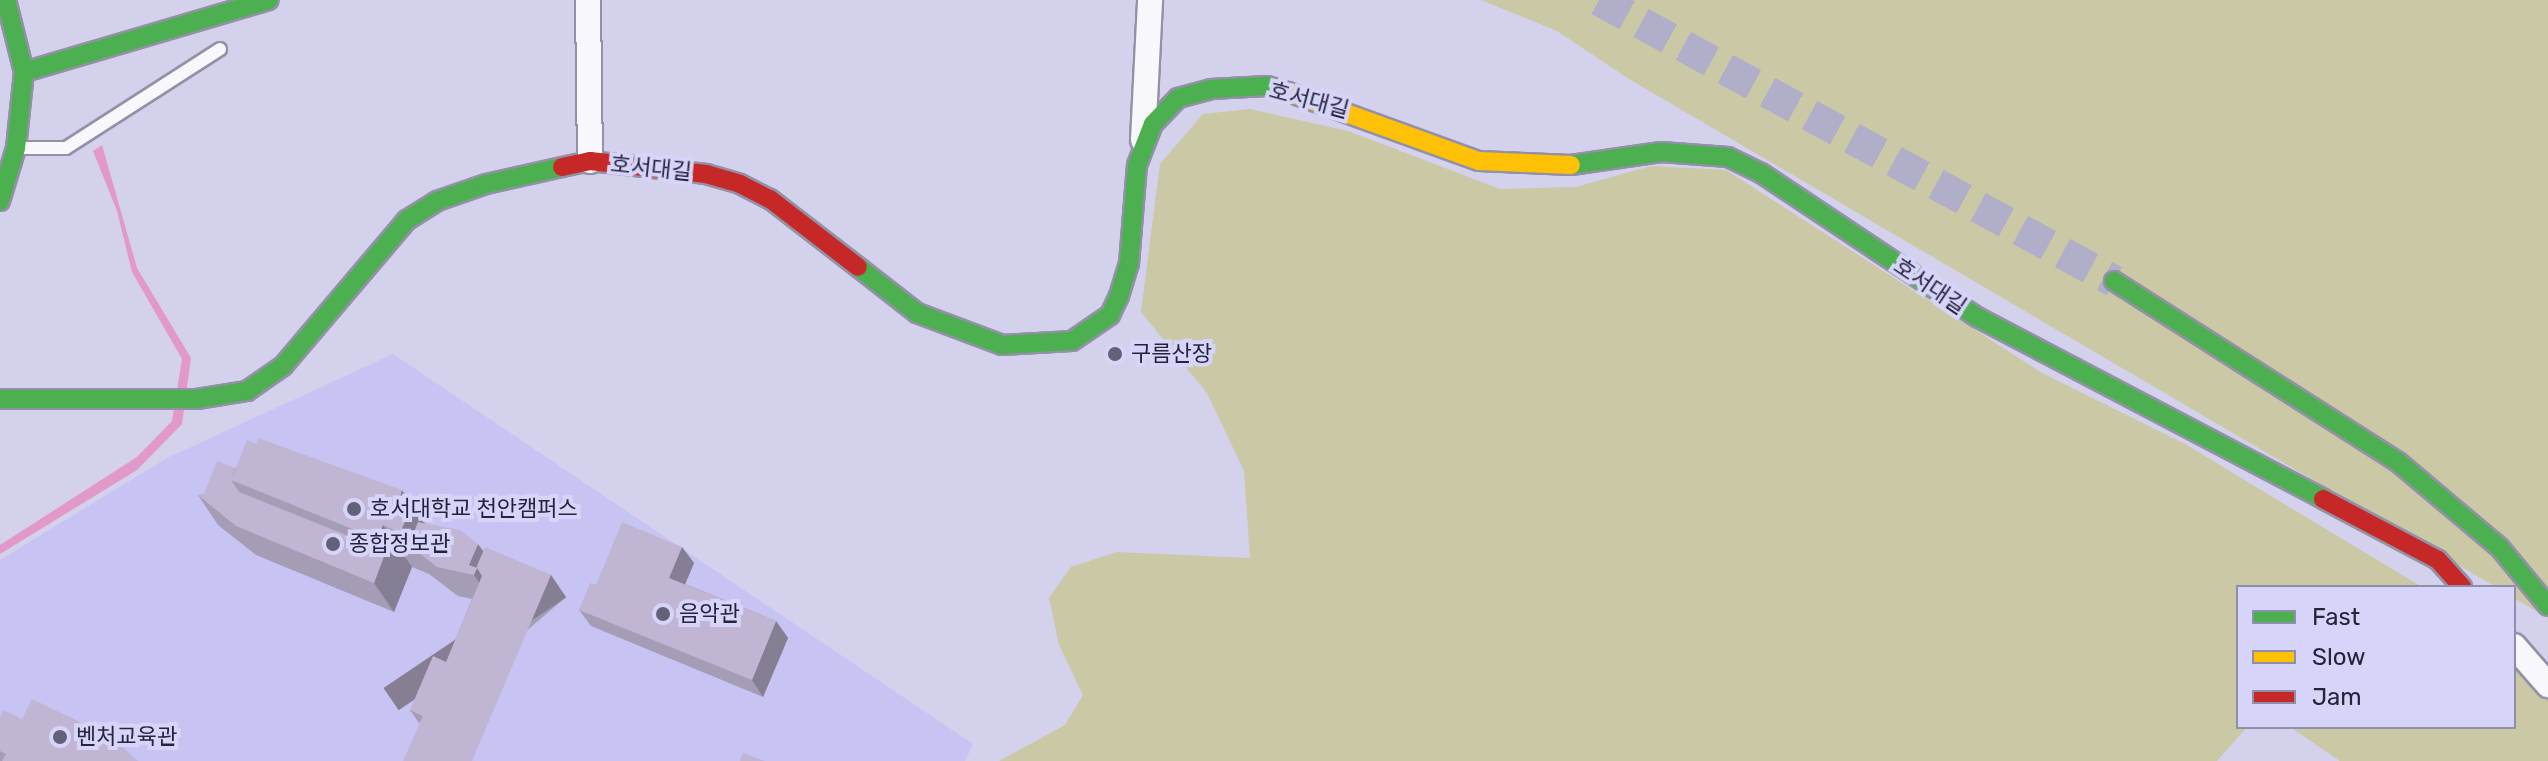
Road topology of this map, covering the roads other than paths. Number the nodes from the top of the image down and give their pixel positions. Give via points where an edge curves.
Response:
1 (6, 0) edge
2 (269, 0) edge
3 (588, 0) edge
4 (1150, 0) edge
5 (220, 49) dead end
6 (24, 72) junction
7 (1143, 143) junction
8 (16, 148) junction
9 (590, 161) junction
10 (0, 201) edge
11 (2114, 281) tunnel mouth
12 (0, 399) edge
13 (2460, 585) edge
14 (2548, 606) edge
15 (2516, 648) edge
16 (2548, 685) edge

1 - 6 street
2 - 6 street
3 - 9 street
4 - 7 street
5 - 8 lane via 66,148
6 - 8 street
7 - 9 street, 호서대길 via 1129,264 1110,315 1072,341 1038,347 1002,345 917,313 770,199 740,184 706,174
7 - 13 street, 호서대길 via 1178,98 1211,89 1267,86 1325,101 1479,161 1550,168 1661,152 1728,157 1977,317 2438,560
8 - 10 street
9 - 12 street, 호서대길 via 437,201 382,245 283,366 247,391 197,399
11 - 14 street via 2398,462 2500,548
15 - 16 street

